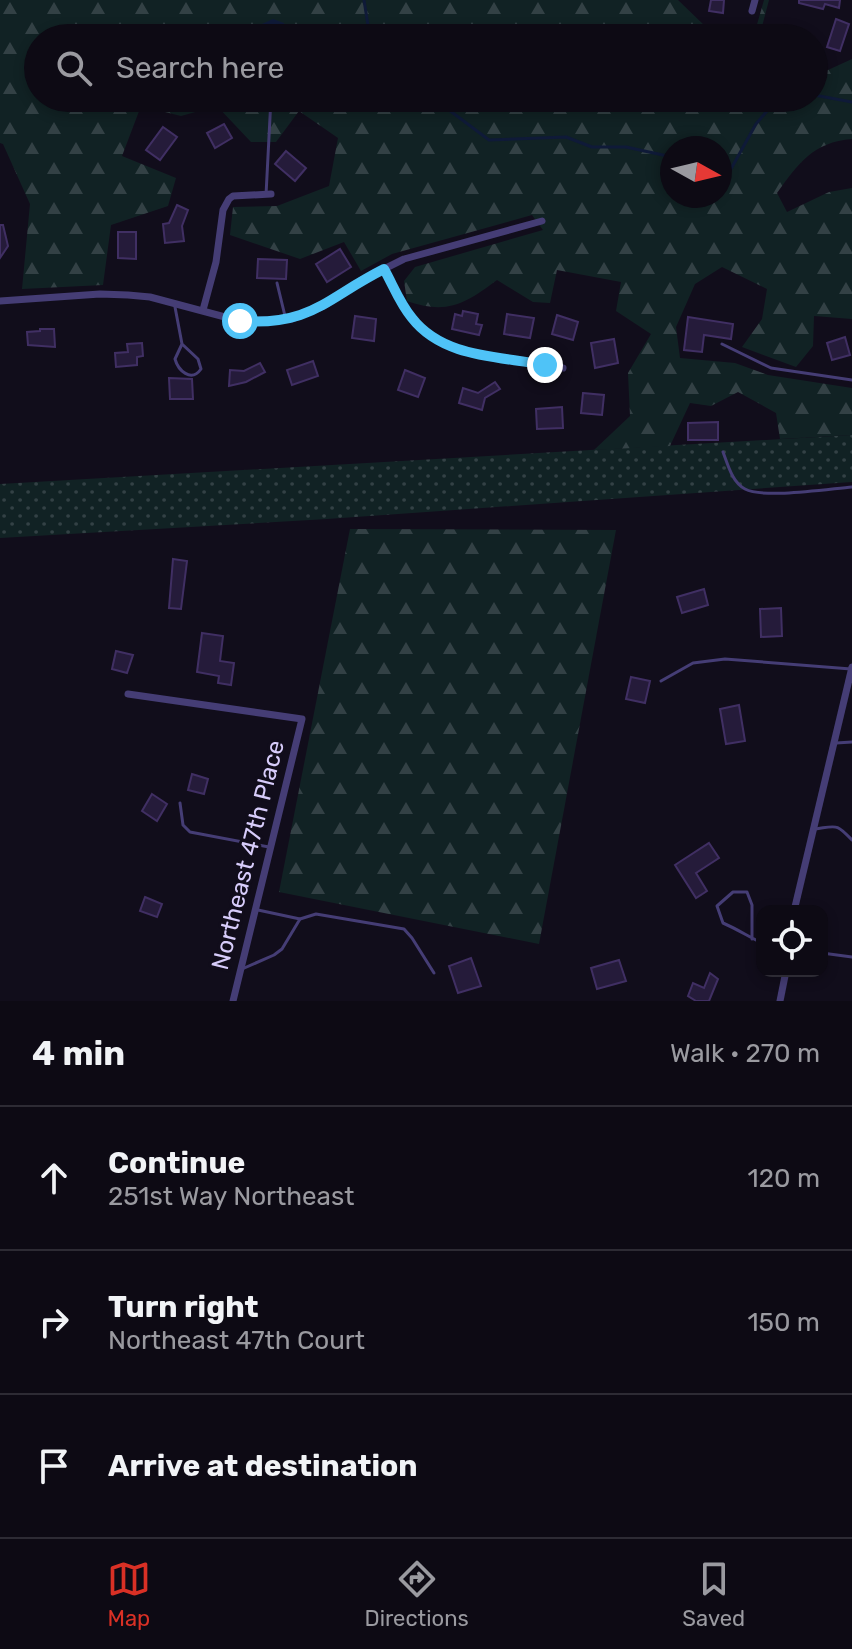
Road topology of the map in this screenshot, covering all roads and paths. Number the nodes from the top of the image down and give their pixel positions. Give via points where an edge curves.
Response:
1 (755, 0) edge
2 (752, 11) dead end
3 (271, 112) edge
4 (269, 194) joint
5 (542, 221) dead end
6 (384, 269) junction
7 (277, 283) dead end
8 (0, 301) edge
9 (175, 303) junction
10 (203, 310) junction
11 (286, 320) junction
12 (182, 344) junction
13 (722, 344) dead end
14 (563, 368) dead end
15 (852, 380) edge
16 (723, 452) dead end
17 (852, 487) edge
18 (852, 669) edge
19 (661, 681) dead end
20 (128, 694) dead end
21 (852, 742) edge
22 (835, 743) junction
23 (180, 803) dead end
24 (815, 829) junction
25 (852, 840) edge
26 (272, 847) junction
27 (796, 905) edge
28 (257, 910) junction
29 (300, 919) junction
30 (752, 939) junction
31 (756, 941) edge
32 (828, 954) edge
33 (852, 957) edge
34 (242, 969) junction
35 (434, 973) dead end
36 (785, 977) edge
37 (233, 1001) edge
38 (780, 1001) edge

1 - 2 street
3 - 4 lane
4 - 10 street via 233,196 225,204
5 - 6 street
6 - 11 street via 317,310
6 - 14 street via 413,320 447,345
7 - 11 lane
8 - 9 street via 100,294
9 - 10 street
9 - 12 lane
10 - 11 street via 240,321
12 - 12 lane via 177,367 198,373 198,359
13 - 15 lane via 771,368
16 - 17 lane via 733,477 744,489 761,494
18 - 19 lane via 725,659 693,663
18 - 22 street
20 - 26 street, Northeast 47th Place via 302,719
21 - 22 lane
22 - 24 street
23 - 26 lane via 183,825 190,832
24 - 25 lane via 838,826
24 - 27 street
26 - 28 street, Northeast 47th Place
28 - 29 lane
28 - 34 street, Northeast 47th Place
29 - 34 lane via 282,949
29 - 35 lane via 316,914 404,929
30 - 30 lane via 723,923 717,906 733,892 747,892
30 - 31 lane
32 - 33 lane
34 - 37 street, Northeast 47th Place
36 - 38 street

